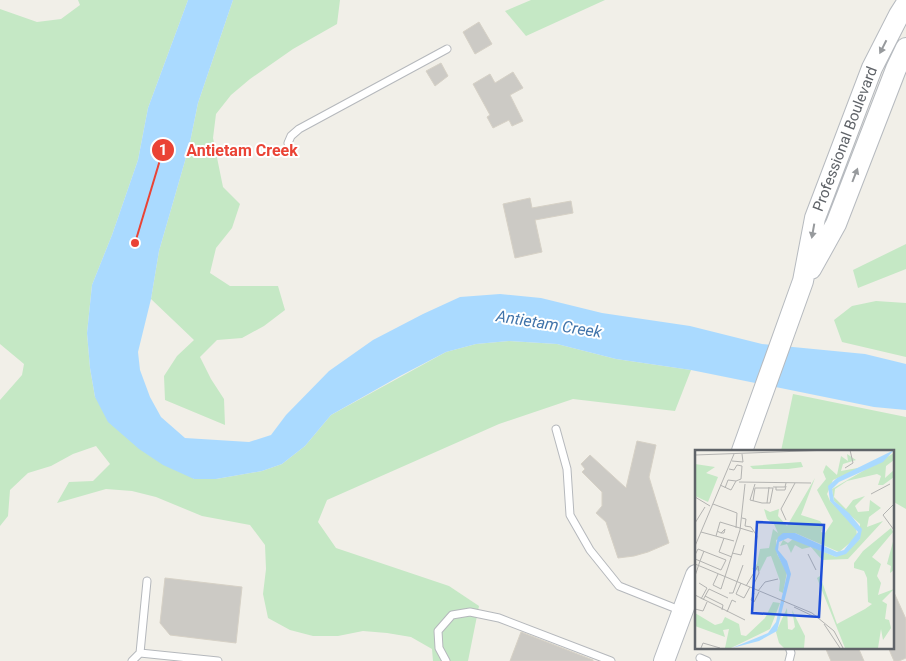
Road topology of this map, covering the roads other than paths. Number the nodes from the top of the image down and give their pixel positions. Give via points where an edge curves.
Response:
1 (906, 4) edge
2 (906, 48) edge
3 (447, 49) dead end
4 (288, 143) dead end
5 (803, 281) junction
6 (556, 428) dead end
7 (742, 450) edge
8 (695, 579) edge
9 (146, 581) dead end
10 (688, 606) edge
11 (789, 648) edge
12 (140, 653) junction
13 (132, 661) edge
14 (218, 661) edge
15 (446, 661) edge
16 (611, 661) edge
17 (664, 661) edge
18 (789, 661) edge

1 -> 5 street, Professional Boulevard via 872,68 815,218
5 -> 2 street, Professional Boulevard via 836,224
3 - 4 lane via 299,129
5 - 7 street, Professional Boulevard
6 - 10 lane via 567,469 570,515 590,550 619,586
8 - 10 street
9 - 12 lane
10 - 17 street
11 - 18 lane
12 - 13 lane
12 - 14 lane
15 - 16 lane via 439,648 438,632 452,615 470,612 498,618

